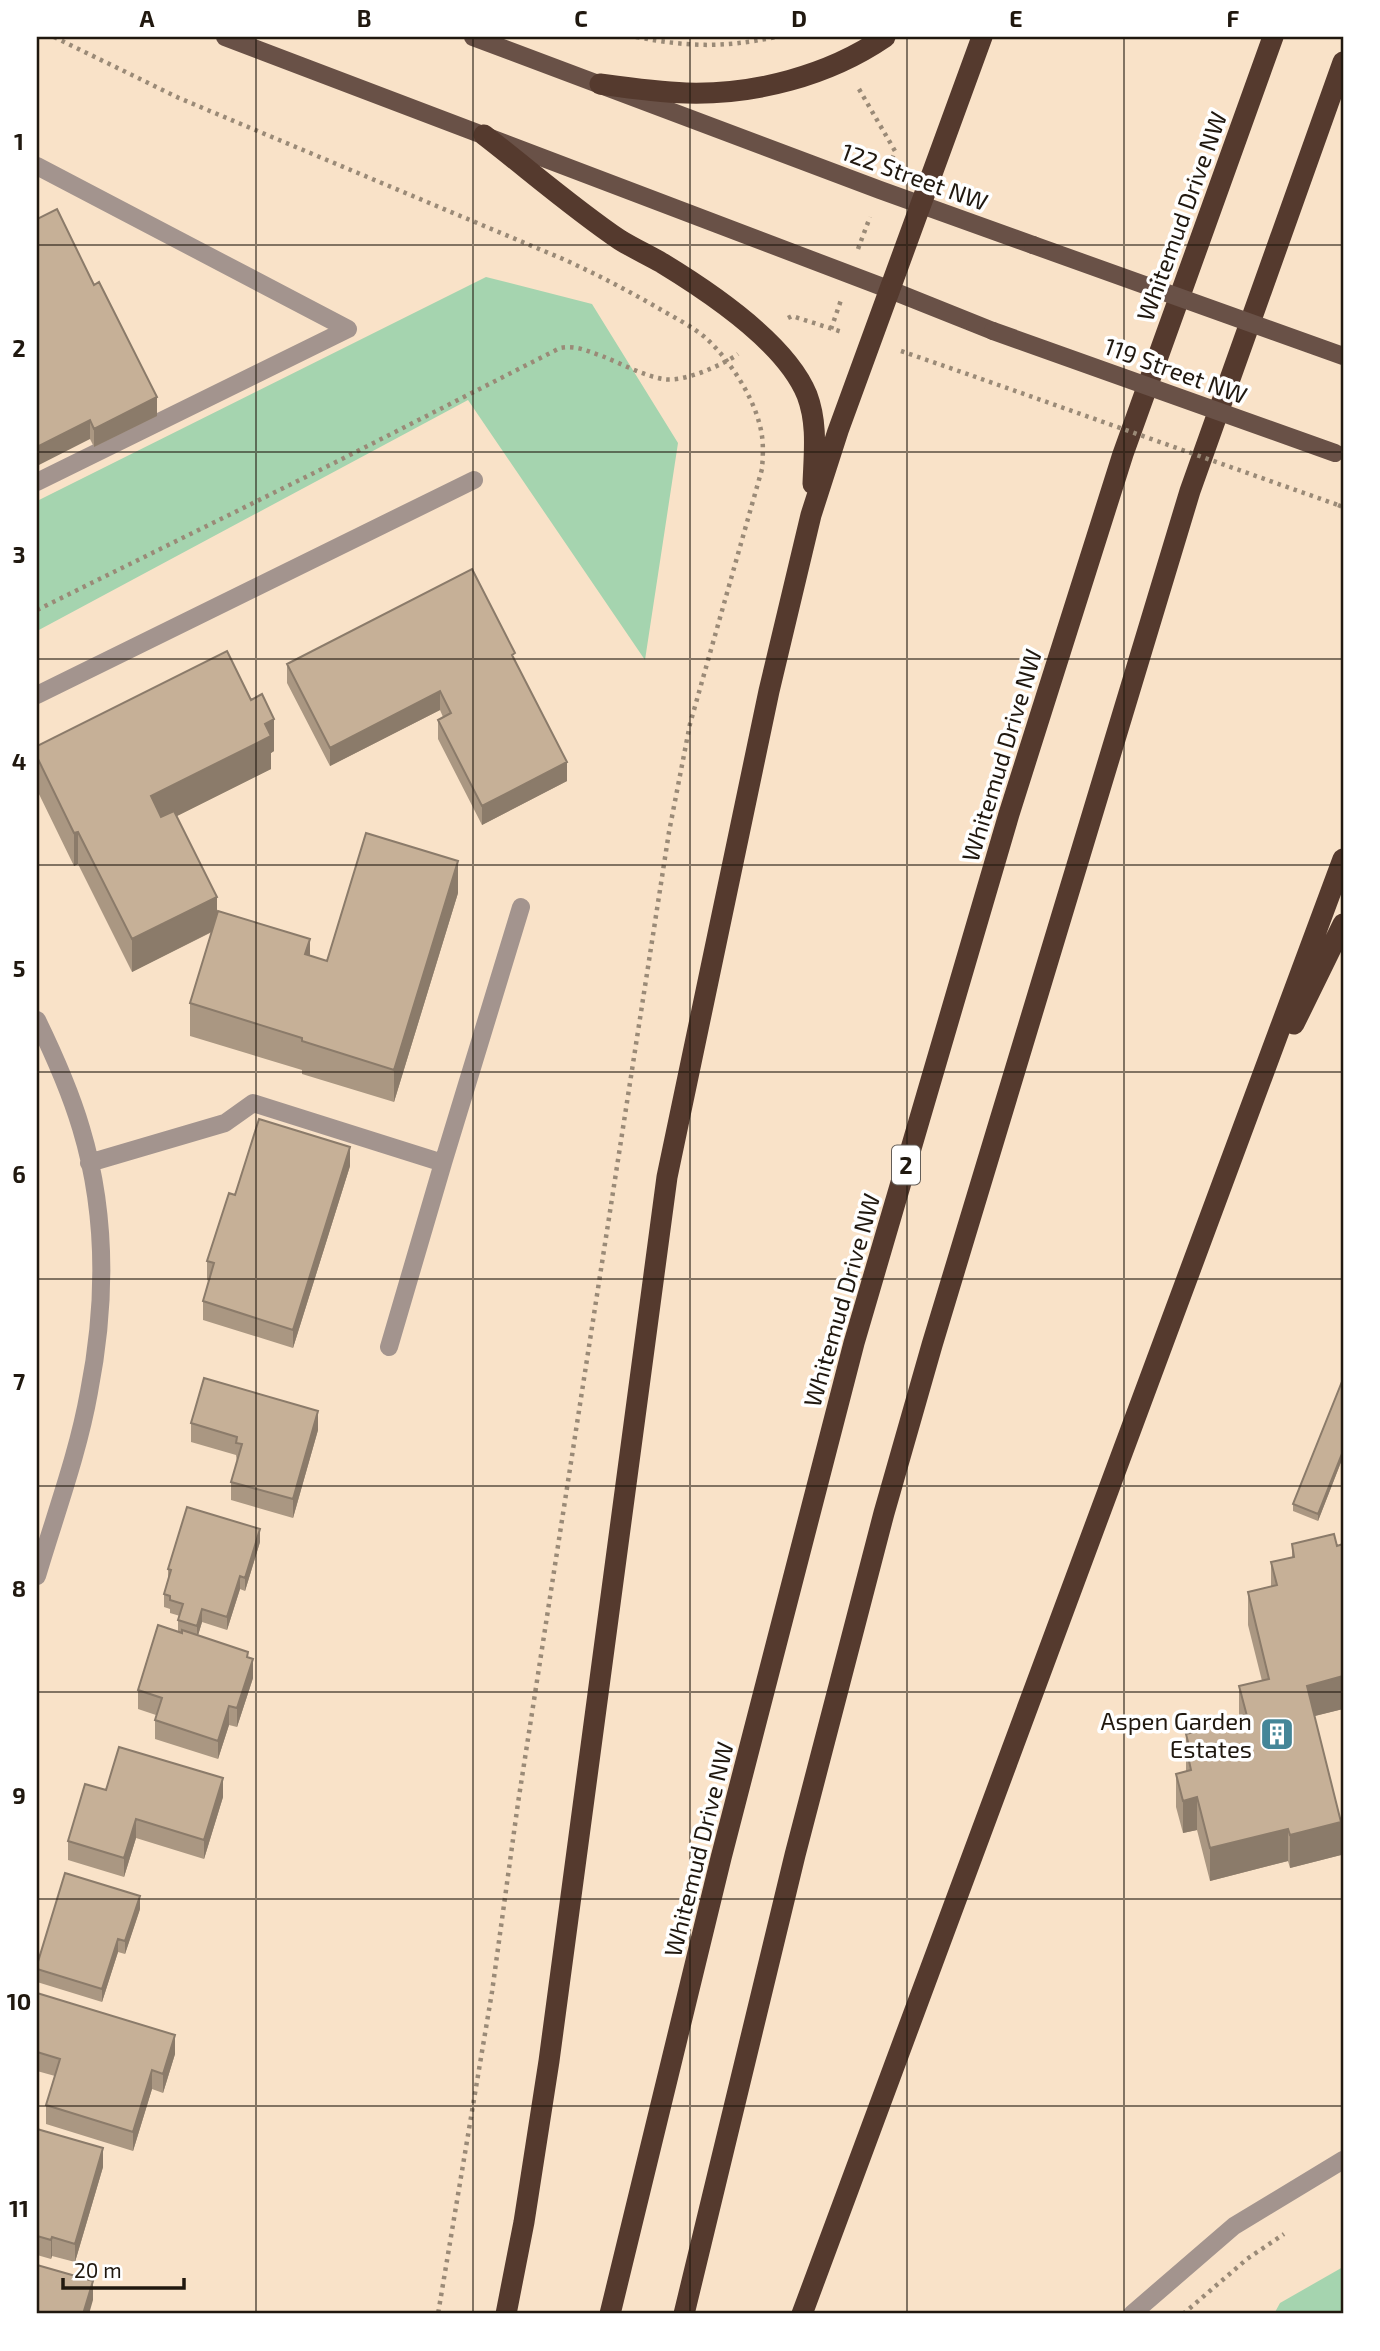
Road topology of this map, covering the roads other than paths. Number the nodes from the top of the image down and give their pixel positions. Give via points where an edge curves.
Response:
1 (225, 37) edge
2 (472, 37) edge
3 (885, 37) edge
4 (982, 37) edge
5 (1273, 37) edge
6 (1343, 62) edge
7 (600, 84) junction
8 (484, 135) junction
9 (37, 166) edge
10 (919, 205) junction
11 (888, 289) junction
12 (1343, 356) edge
13 (1339, 455) edge
14 (474, 480) dead end
15 (37, 482) edge
16 (811, 516) junction
17 (37, 695) edge
18 (1343, 859) edge
19 (521, 907) dead end
20 (1343, 924) edge
21 (37, 1020) edge
22 (1240, 1133) junction
23 (89, 1163) junction
24 (443, 1163) junction
25 (389, 1348) dead end
26 (37, 1576) edge
27 (1343, 2160) edge
28 (506, 2314) edge
29 (610, 2314) edge
30 (684, 2314) edge
31 (802, 2314) edge
32 (1132, 2314) edge

1 - 8 main road
2 - 7 main road, 122 Street NW
3 - 7 highway via 842,61 766,86 687,93
4 - 10 highway
5 - 29 highway, Whitemud Drive NW / 2 via 1115,481 1009,814 862,1316 721,1858
6 - 30 highway via 1190,491 932,1345 795,1855
7 - 10 main road, 122 Street NW
8 - 11 main road
8 - 16 highway via 620,240 698,287 780,354 796,375 812,413 816,434
9 - 15 street via 348,329
10 - 11 highway
10 - 12 main road, 122 Street NW, bridge
11 - 13 main road, 119 Street NW, bridge
11 - 16 highway
14 - 17 street
16 - 28 highway via 769,691 667,1177 549,2061
18 - 22 highway
19 - 24 street
20 - 22 highway
21 - 23 street via 82,1129
22 - 31 highway
23 - 24 street via 225,1122 253,1103
23 - 26 street via 101,1251 97,1342 76,1445
24 - 25 street
27 - 32 street via 1234,2226

